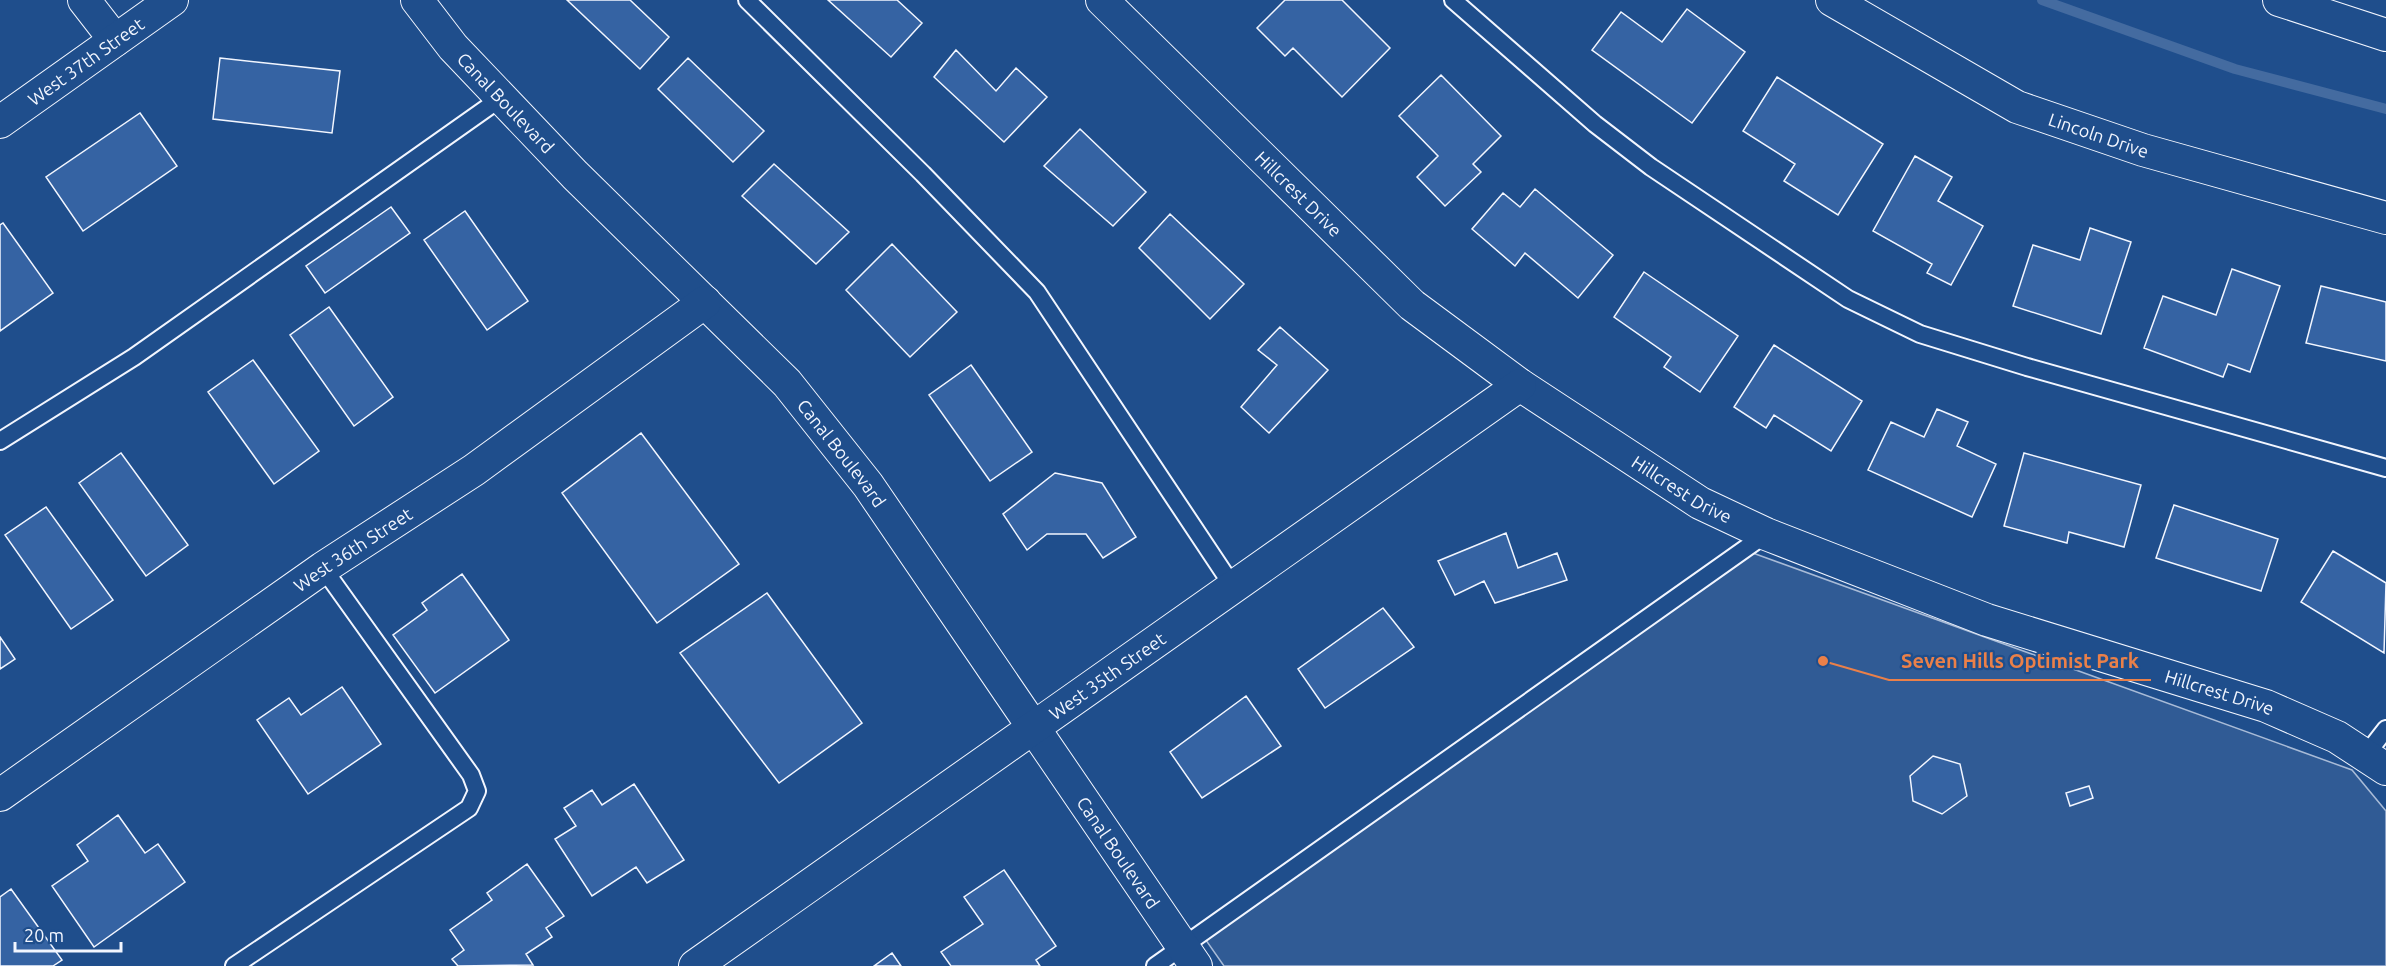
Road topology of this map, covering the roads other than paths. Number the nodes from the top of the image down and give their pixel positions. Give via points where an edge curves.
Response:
1 (84, 0) edge
2 (172, 0) edge
3 (417, 0) edge
4 (747, 0) edge
5 (1102, 0) edge
6 (1454, 0) edge
7 (1832, 0) edge
8 (2279, 0) edge
9 (2386, 35) edge
10 (115, 40) junction
11 (501, 98) junction
12 (0, 122) edge
13 (2386, 218) edge
14 (705, 302) junction
15 (1520, 385) junction
16 (0, 441) edge
17 (2386, 468) edge
18 (1766, 534) junction
19 (323, 568) junction
20 (1234, 588) junction
21 (1034, 729) junction
22 (2386, 729) edge
23 (2375, 763) edge
24 (0, 795) edge
25 (1190, 956) edge
26 (234, 966) edge
27 (695, 966) edge
28 (1155, 966) edge

1 - 10 street
2 - 10 street, West 37th Street
3 - 11 street, Canal Boulevard via 453,47
4 - 20 lane via 1037,292
5 - 15 street, Hillcrest Drive via 1412,305
6 - 17 lane via 1595,124 1651,167 1848,299 1942,341
7 - 13 street, Lincoln Drive via 2017,107 2144,150
8 - 9 street
10 - 12 street, West 37th Street
11 - 14 street, Canal Boulevard
11 - 16 lane via 134,357
14 - 19 street, West 36th Street via 474,470
14 - 21 street, Canal Boulevard via 787,383 868,485
15 - 18 street, Hillcrest Drive via 1700,503
15 - 20 street, West 35th Street
18 - 23 street, Hillcrest Drive via 1995,623 2266,706 2337,737
18 - 25 lane
19 - 24 street, West 36th Street
19 - 26 lane via 471,775 477,791 469,808
20 - 21 street, West 35th Street
21 - 25 street, Canal Boulevard
21 - 27 street, West 35th Street
22 - 23 lane
25 - 28 lane

